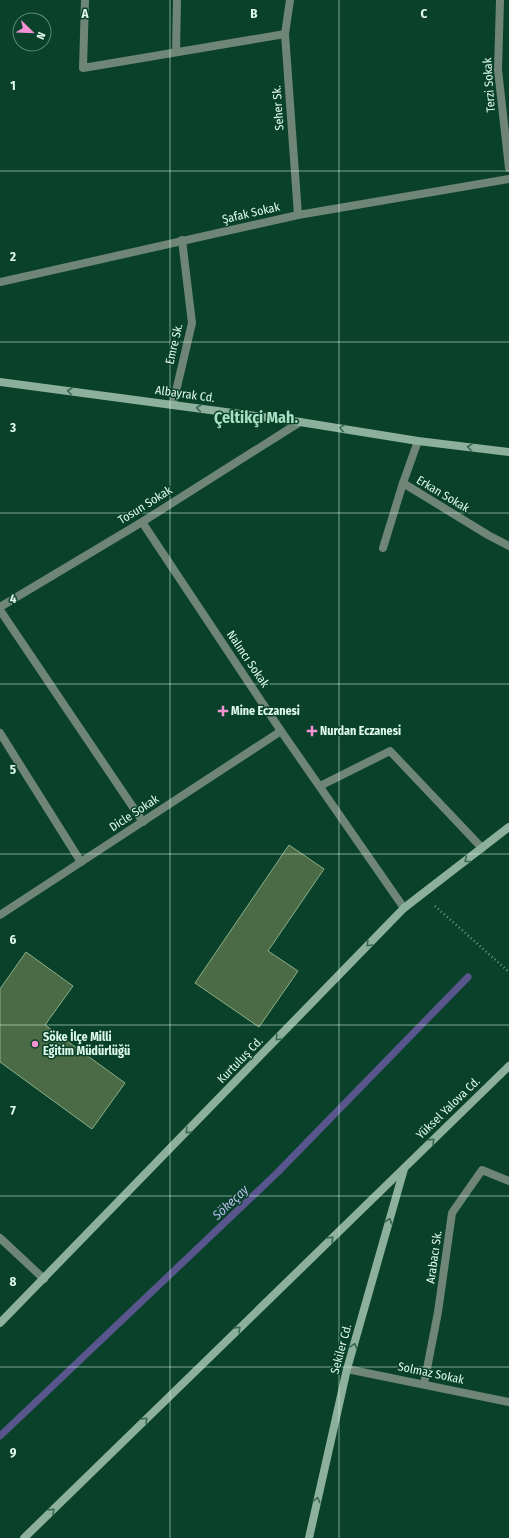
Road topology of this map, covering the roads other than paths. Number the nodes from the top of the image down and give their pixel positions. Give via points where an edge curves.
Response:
1 (85, 0) edge
2 (177, 0) edge
3 (290, 0) edge
4 (500, 0) edge
5 (285, 34) junction
6 (176, 52) junction
7 (509, 168) edge
8 (509, 179) edge
9 (298, 214) junction
10 (182, 240) junction
11 (0, 282) edge
12 (0, 382) edge
13 (173, 404) junction
14 (300, 422) junction
15 (418, 441) junction
16 (509, 452) edge
17 (403, 483) junction
18 (142, 522) junction
19 (509, 546) edge
20 (383, 548) dead end
21 (0, 606) edge
22 (0, 610) edge
23 (281, 731) junction
24 (0, 733) edge
25 (320, 786) junction
26 (142, 822) junction
27 (509, 827) edge
28 (482, 848) junction
29 (81, 862) junction
30 (404, 908) junction
31 (0, 916) edge
32 (509, 1066) edge
33 (404, 1168) junction
34 (509, 1181) edge
35 (0, 1238) edge
36 (44, 1279) junction
37 (0, 1323) edge
38 (347, 1368) junction
39 (424, 1384) junction
40 (509, 1402) edge
41 (27, 1537) edge
42 (309, 1538) edge

1 - 6 street via 83,68
2 - 6 street
3 - 5 street, Seher Sk.
4 - 7 street, Terzi Sokak via 498,70
5 - 6 street
5 - 9 street, Seher Sk.
8 - 9 street, Şafak Sokak
9 - 10 street, Şafak Sokak
10 - 11 street, Şafak Sokak
10 - 13 street, Emre Sk. via 192,323
13 -> 12 main road, Albayrak Cd.
14 -> 13 main road, Albayrak Cd.
15 -> 14 main road, Albayrak Cd.
14 - 18 street, Tosun Sokak
16 -> 15 main road, Albayrak Cd.
15 - 17 street, Erkan Sokak
17 - 19 street, Erkan Sokak
17 - 20 street
18 - 21 street, Tosun Sokak
18 - 23 street, Nalıncı Sokak
22 - 26 street
23 - 25 street, Nalıncı Sokak
23 - 26 street, Dicle Sokak
24 - 29 street
25 - 28 street via 390,750
25 - 30 street, Nalıncı Sokak
26 - 29 street, Dicle Sokak
27 - 28 main road, Kurtuluş Cd.
28 -> 30 main road, Kurtuluş Cd.
29 - 31 street, Dicle Sokak
30 -> 36 main road, Kurtuluş Cd.
33 -> 32 main road, Yüksel Yalova Cd.
38 -> 33 main road, Sekiler Cd.
41 -> 33 main road, Yüksel Yalova Cd.
34 - 39 street, Arabacı Sk. via 482,1170 452,1213 438,1312
35 - 36 street
36 - 37 main road, Kurtuluş Cd.
38 - 39 street, Solmaz Sokak
42 -> 38 main road, Sekiler Cd.
39 - 40 street, Solmaz Sokak

